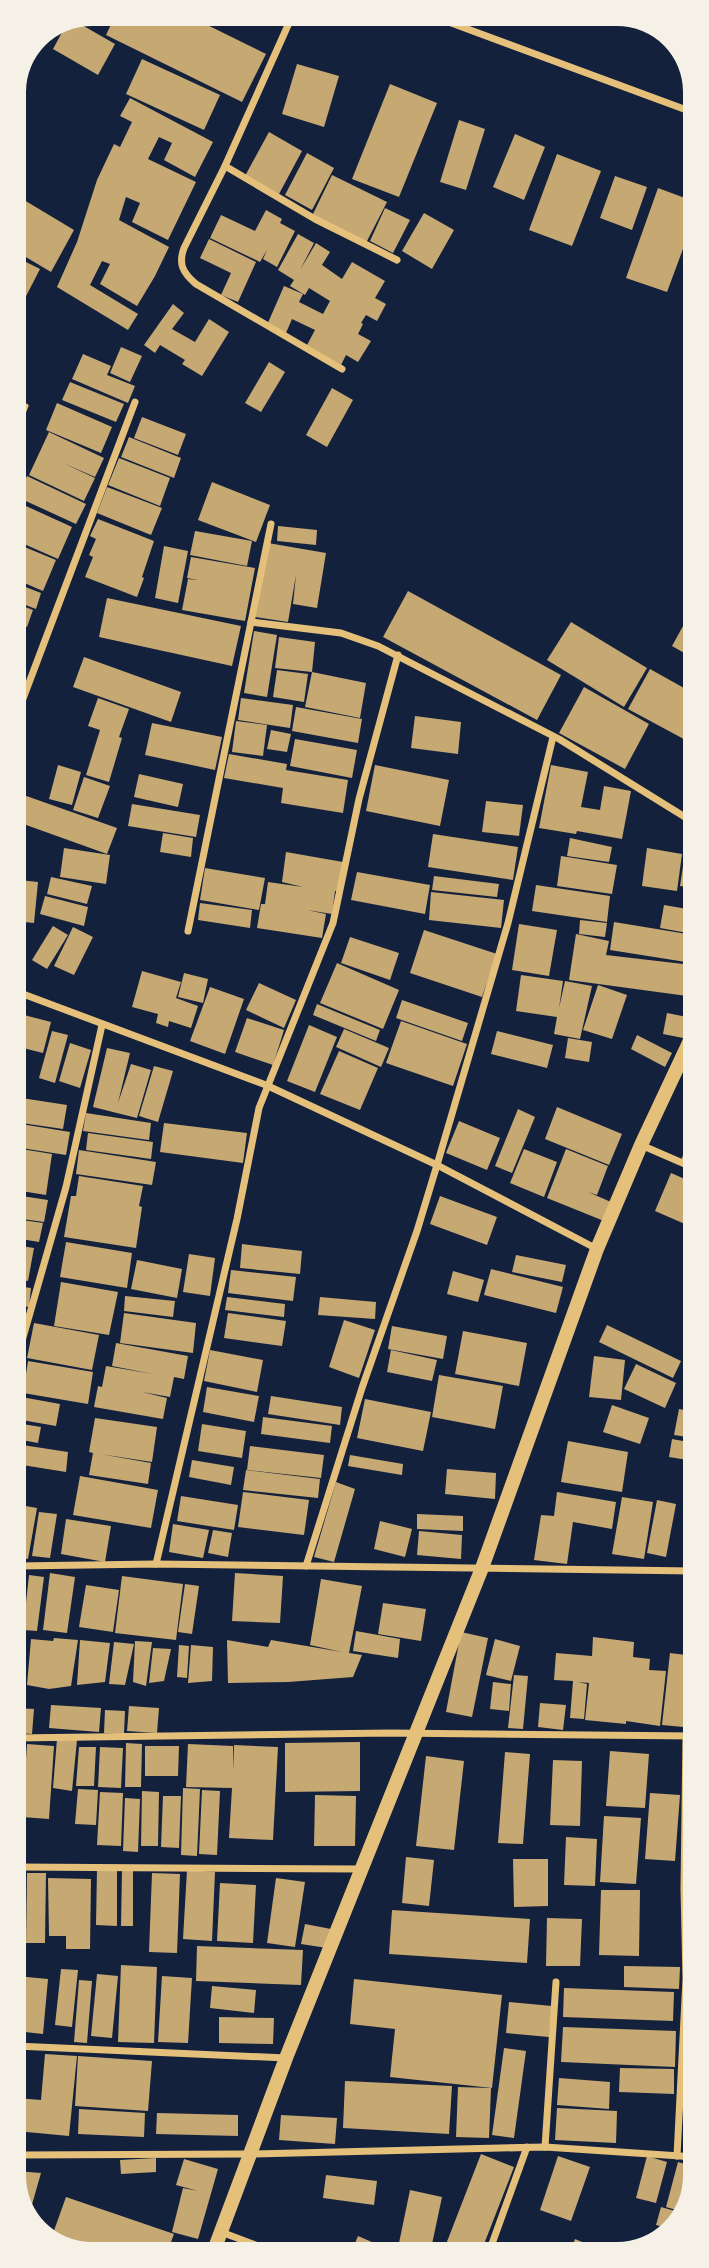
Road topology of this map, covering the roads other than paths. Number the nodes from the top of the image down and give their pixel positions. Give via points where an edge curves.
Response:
1 (288, 26) edge
2 (460, 26) edge
3 (683, 109) edge
4 (225, 166) junction
5 (397, 260) dead end
6 (342, 369) dead end
7 (135, 402) dead end
8 (271, 524) dead end
9 (251, 622) junction
10 (398, 655) junction
11 (26, 691) edge
12 (553, 737) junction
13 (683, 816) edge
14 (188, 931) dead end
15 (26, 995) edge
16 (102, 1025) junction
17 (683, 1055) edge
18 (267, 1086) junction
19 (641, 1145) junction
20 (683, 1163) edge
21 (437, 1166) junction
22 (597, 1249) junction
23 (26, 1327) edge
24 (156, 1564) junction
25 (26, 1566) edge
26 (306, 1566) junction
27 (482, 1569) junction
28 (683, 1571) edge
29 (415, 1733) junction
30 (683, 1736) edge
31 (26, 1738) edge
32 (26, 1867) edge
33 (363, 1869) junction
34 (556, 1982) dead end
35 (26, 2046) edge
36 (683, 2050) edge
37 (286, 2058) junction
38 (527, 2147) junction
39 (545, 2147) junction
40 (250, 2150) junction
41 (26, 2155) edge
42 (677, 2156) junction
43 (683, 2156) edge
44 (221, 2232) junction
45 (217, 2242) edge
46 (248, 2242) edge
47 (493, 2242) edge

1 - 4 street
2 - 3 street
4 - 5 street
4 - 6 street via 184,248 181,267 196,284
7 - 11 street
8 - 9 street
9 - 10 street via 341,633
9 - 14 street
10 - 12 street
10 - 18 street via 359,799 333,923
12 - 13 street
12 - 21 street via 508,923
15 - 16 street
16 - 18 street
16 - 23 street via 66,1186
17 - 19 main road
18 - 21 street
18 - 24 street
19 - 20 street
19 - 22 main road
21 - 22 street
21 - 26 street
22 - 27 main road
24 - 25 street
24 - 26 street
26 - 27 street
27 - 28 street
27 - 29 main road
29 - 30 street
29 - 31 street
29 - 33 main road
32 - 33 street
33 - 37 main road
34 - 39 street
35 - 37 street
36 - 42 street
37 - 40 main road
38 - 39 street
38 - 40 street
38 - 47 street
39 - 42 street
40 - 41 street
40 - 44 main road
42 - 43 street
44 - 45 main road
44 - 46 street

